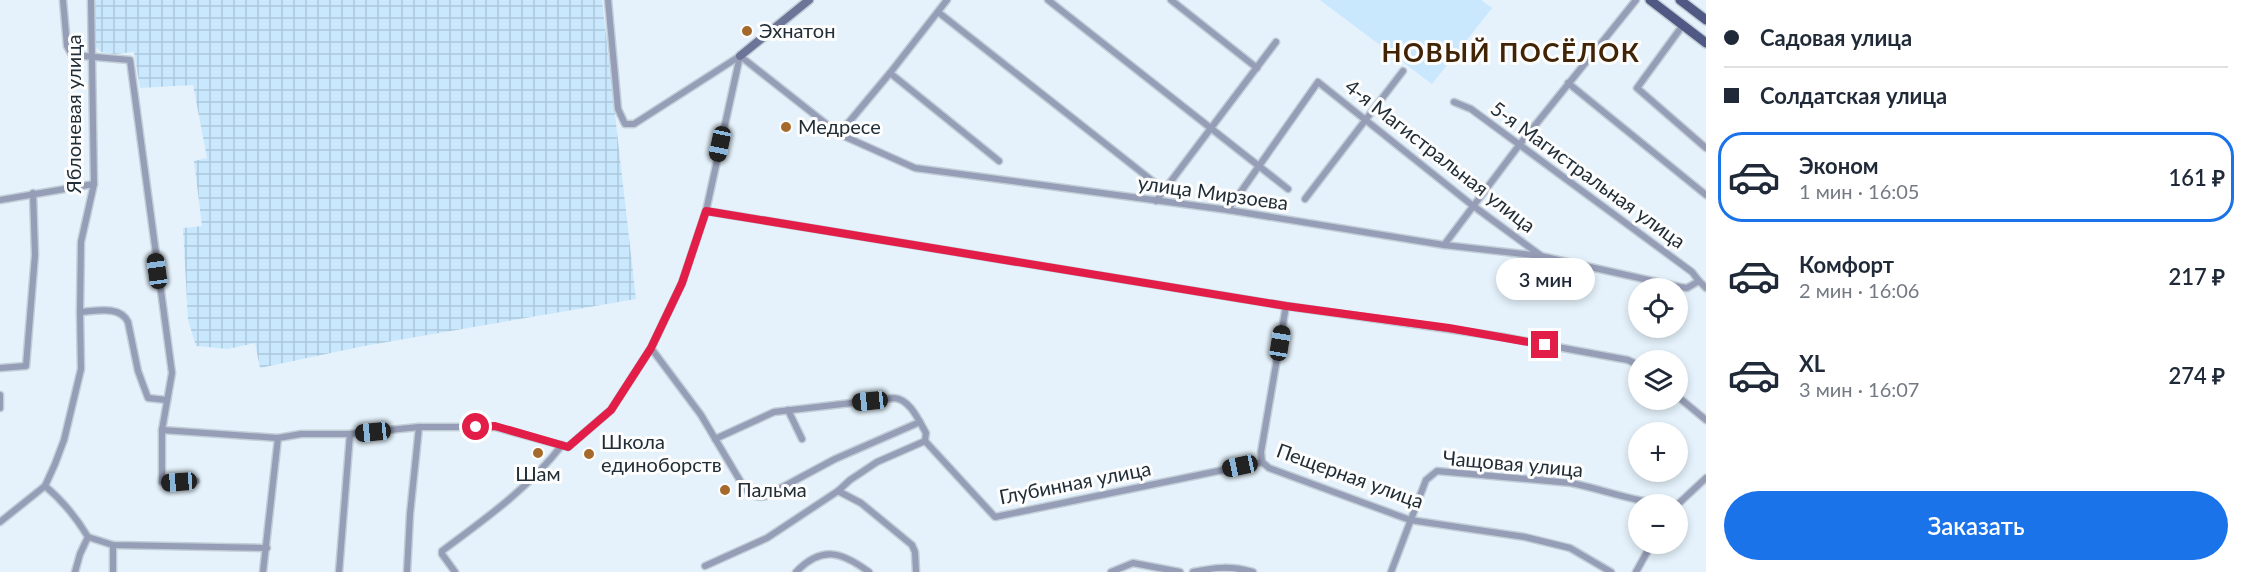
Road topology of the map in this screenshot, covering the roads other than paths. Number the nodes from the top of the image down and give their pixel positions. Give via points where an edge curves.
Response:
1 (63, 0) edge
2 (91, 0) edge
3 (608, 0) edge
4 (809, 0) edge
5 (947, 0) edge
6 (1048, 0) edge
7 (1171, 0) edge
8 (1636, 0) edge
9 (1650, 0) edge
10 (1680, 0) edge
11 (938, 12) junction
12 (1706, 20) edge
13 (1683, 25) junction
14 (1276, 42) dead end
15 (1706, 43) edge
16 (740, 56) junction
17 (92, 57) junction
18 (1257, 68) junction
19 (1402, 71) dead end
20 (890, 73) junction
21 (1568, 83) junction
22 (1454, 102) dead end
23 (1365, 120) junction
24 (1211, 128) junction
25 (839, 134) junction
26 (1520, 144) junction
27 (1706, 148) edge
28 (999, 161) dead end
29 (1259, 166) junction
30 (94, 184) junction
31 (1288, 189) dead end
32 (1164, 190) junction
33 (33, 193) junction
34 (1706, 195) edge
35 (1305, 199) dead end
36 (0, 200) edge
37 (1156, 201) junction
38 (1472, 205) junction
39 (1228, 210) junction
40 (706, 211) junction
41 (1444, 245) junction
42 (1541, 256) junction
43 (1699, 281) junction
44 (1706, 288) edge
45 (1286, 306) junction
46 (80, 312) junction
47 (651, 348) junction
48 (1628, 360) edge
49 (0, 368) edge
50 (0, 395) edge
51 (167, 400) junction
52 (1688, 405) edge
53 (0, 408) edge
54 (788, 410) junction
55 (1706, 420) edge
56 (920, 422) junction
57 (419, 427) junction
58 (162, 430) junction
59 (350, 434) junction
60 (278, 438) junction
61 (715, 439) junction
62 (802, 439) dead end
63 (925, 441) junction
64 (562, 445) junction
65 (1262, 462) junction
66 (1706, 478) edge
67 (196, 481) dead end
68 (45, 486) junction
69 (838, 491) junction
70 (1688, 495) edge
71 (1628, 498) edge
72 (1410, 520) junction
73 (0, 522) edge
74 (88, 537) junction
75 (113, 545) junction
76 (267, 548) junction
77 (1646, 554) edge
78 (705, 566) dead end
79 (75, 572) edge
80 (113, 572) edge
81 (263, 572) edge
82 (339, 572) edge
83 (407, 572) edge
84 (454, 572) edge
85 (796, 572) edge
86 (869, 572) edge
87 (916, 572) edge
88 (1111, 572) edge
89 (1180, 572) edge
90 (1193, 572) edge
91 (1253, 572) edge
92 (1391, 572) edge
93 (1611, 572) edge
94 (1636, 572) edge

1 - 17 street via 67,46 72,55
2 - 17 street, Яблоневая улица
3 - 16 street via 618,109 626,124 634,124
4 - 16 street
5 - 11 street
6 - 24 street
7 - 18 street
8 - 21 street
9 - 13 main road
10 - 12 main road
11 - 20 street
11 - 32 street
13 - 15 main road
13 - 27 street via 1637,88
14 - 18 street
16 - 25 street, улица Мирзоева
16 - 40 street
17 - 30 street, Яблоневая улица
17 - 51 street via 130,60 172,374
18 - 24 street
19 - 23 street
20 - 25 street
20 - 28 street
21 - 26 street
21 - 34 street
22 - 26 street, 5-я Магистральная улица via 1471,109
23 - 29 street, 4-я Магистральная улица via 1318,82
23 - 35 street
23 - 38 street, 4-я Магистральная улица
24 - 29 street
24 - 32 street
25 - 37 street, улица Мирзоева via 915,168
26 - 38 street
26 - 43 street, 5-я Магистральная улица
29 - 31 street
29 - 39 street
30 - 33 street
30 - 46 street, Яблоневая улица via 81,242
32 - 37 street
33 - 36 street
33 - 49 street via 35,255 26,366
37 - 39 street, улица Мирзоева
38 - 41 street
38 - 42 street, 4-я Магистральная улица
39 - 41 street, улица Мирзоева
40 - 45 street
40 - 47 street via 682,283
41 - 42 street, улица Мирзоева
42 - 43 street, улица Мирзоева via 1680,287 1687,288
43 - 44 street
45 - 48 street via 1503,337
45 - 65 street, Пещерная улица
46 - 51 street via 118,311 125,315 148,398
46 - 68 street, Яблоневая улица via 81,369 64,440
47 - 61 street
47 - 64 street via 611,410 568,447
50 - 53 street
51 - 58 street
52 - 55 street
54 - 56 street via 901,398
54 - 61 street via 774,412
54 - 62 street
56 - 61 street via 855,449 759,498 746,489
56 - 63 street via 927,433
57 - 59 street
57 - 64 street via 495,426
57 - 83 street
58 - 60 street
58 - 67 street via 162,483
59 - 60 street
59 - 82 street
60 - 76 street
63 - 65 street, Глубинная улица via 995,517
63 - 69 street via 877,462
64 - 84 street via 545,467 509,500 442,551
65 - 72 street, Пещерная улица via 1269,468
66 - 70 street
68 - 73 street, Яблоневая улица
68 - 74 street via 63,501
69 - 78 street via 766,538
69 - 87 street via 861,503 912,545
71 - 72 street, Чащовая улица via 1571,483 1437,471 1426,480
72 - 92 street, Чащовая улица
72 - 93 street, Пещерная улица via 1525,537 1570,548
74 - 75 street
74 - 79 street
75 - 76 street
75 - 80 street
76 - 81 street
77 - 94 street
85 - 86 street via 812,558 835,554
88 - 89 street via 1133,563
90 - 91 street via 1236,567

